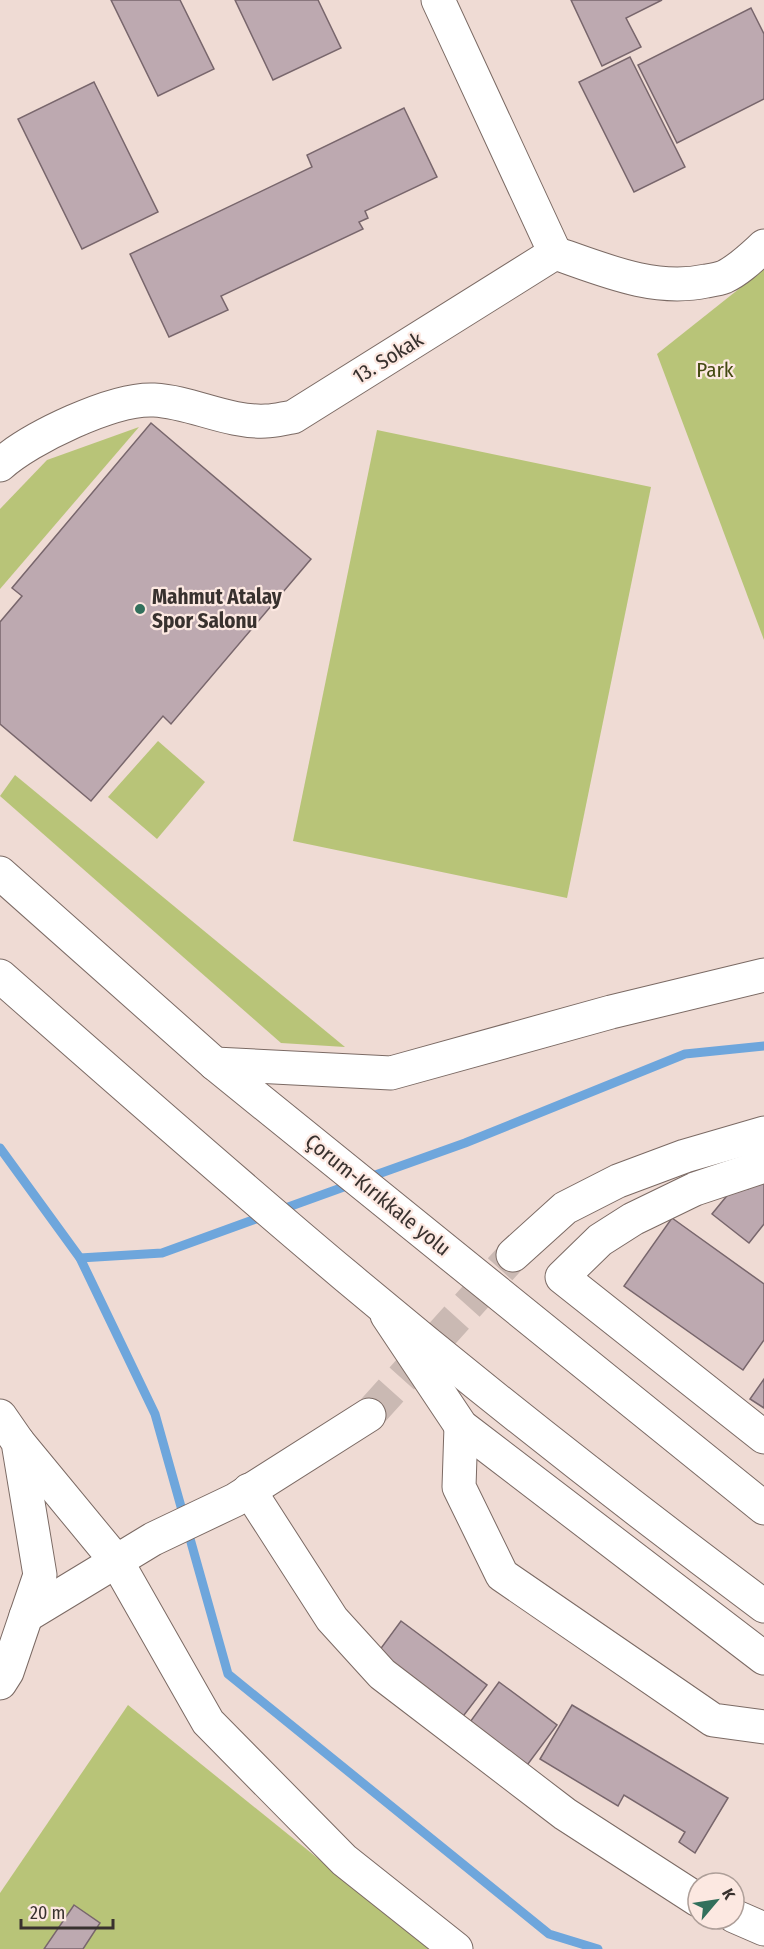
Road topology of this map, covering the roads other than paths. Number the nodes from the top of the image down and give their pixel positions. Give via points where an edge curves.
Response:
1 (438, 0) edge
2 (764, 246) edge
3 (555, 253) junction
4 (0, 465) edge
5 (0, 873) edge
6 (764, 975) edge
7 (0, 976) edge
8 (215, 1064) junction
9 (764, 1133) edge
10 (764, 1166) edge
11 (513, 1255) tunnel mouth
12 (379, 1303) junction
13 (369, 1415) tunnel mouth
14 (0, 1416) edge
15 (461, 1426) junction
16 (764, 1437) edge
17 (18, 1442) junction
18 (242, 1495) junction
19 (764, 1508) edge
20 (117, 1562) junction
21 (764, 1606) edge
22 (26, 1616) junction
23 (764, 1658) edge
24 (0, 1683) edge
25 (764, 1727) edge
26 (686, 1892) edge
27 (746, 1921) edge
28 (764, 1929) edge
29 (456, 1949) edge

1 - 3 main road
2 - 3 main road via 724,277 668,284 630,278
3 - 4 main road, 13. Sokak via 293,417 266,421 238,419 154,400 124,403 32,442
5 - 8 main road, Çorum-Kırıkkale yolu
6 - 8 main road via 611,1012 391,1073
7 - 12 main road
8 - 19 main road, Çorum-Kırıkkale yolu
9 - 11 main road via 618,1181 565,1208
10 - 16 main road via 695,1189 633,1219 600,1240 562,1277
12 - 15 main road
12 - 21 main road
13 - 18 main road
14 - 17 main road
15 - 23 main road
15 - 25 main road via 459,1487 502,1575 713,1720
17 - 20 main road
17 - 22 main road via 40,1575
18 - 20 main road via 153,1539
18 - 26 main road via 332,1618 382,1674 565,1814
20 - 22 main road
20 - 29 main road via 208,1722 344,1860
22 - 24 main road
27 - 28 main road

